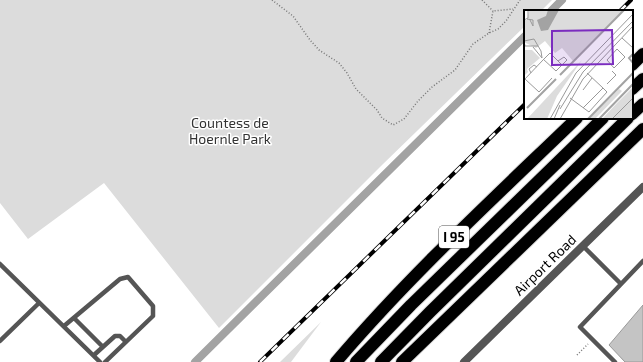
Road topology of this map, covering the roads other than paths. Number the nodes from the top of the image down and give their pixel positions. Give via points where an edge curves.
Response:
1 (643, 54) edge
2 (633, 64) edge
3 (643, 79) edge
4 (633, 88) edge
5 (643, 104) edge
6 (633, 113) edge
7 (576, 119) edge
8 (602, 119) edge
9 (627, 119) edge
10 (643, 129) edge
11 (643, 188) edge
12 (583, 246) junction
13 (643, 261) edge
14 (0, 264) edge
15 (621, 284) junction
16 (39, 302) junction
17 (74, 318) junction
18 (64, 326) junction
19 (0, 341) edge
20 (126, 342) junction
21 (103, 347) junction
22 (94, 355) junction
23 (100, 362) edge
24 (105, 362) edge
25 (336, 362) edge
26 (356, 362) edge
27 (381, 362) edge
28 (402, 362) edge
29 (464, 362) edge
30 (615, 362) edge

1 - 2 highway
3 - 4 highway
5 - 6 highway
7 - 25 highway, I 95 via 430,261
8 - 26 highway via 411,304
9 - 27 highway
10 - 28 highway
11 - 12 street, Airport Road
12 - 15 lane
12 - 29 street, Airport Road
13 - 15 lane
14 - 16 lane
15 - 30 lane via 580,327
16 - 18 lane
16 - 19 lane
17 - 18 lane
17 - 20 lane via 120,279 128,277 153,306 153,316
17 - 21 lane
18 - 22 lane
20 - 21 lane via 120,336 115,336
20 - 24 lane
21 - 22 lane
22 - 23 lane

